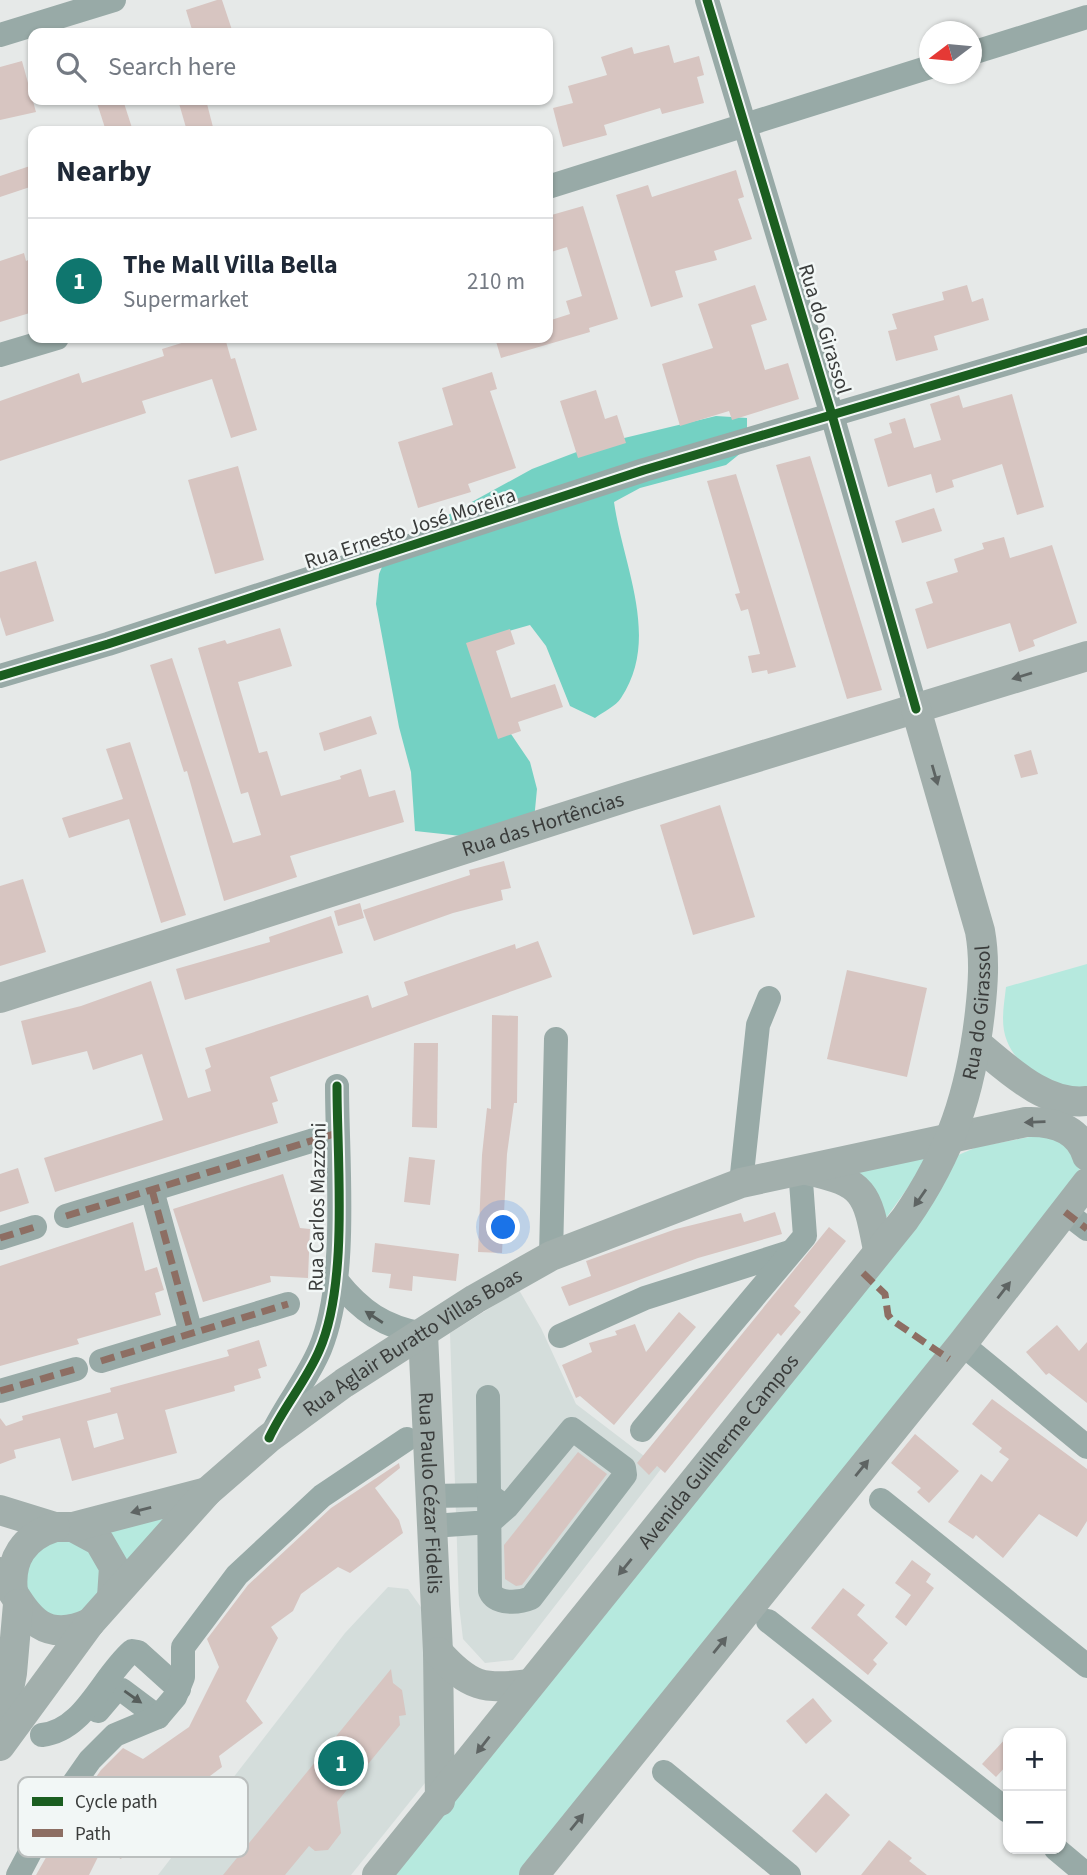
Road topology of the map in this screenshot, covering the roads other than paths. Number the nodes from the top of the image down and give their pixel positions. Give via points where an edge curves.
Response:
1 (114, 0) edge
2 (707, 0) edge
3 (1087, 18) edge
4 (0, 35) edge
5 (982, 50) edge
6 (919, 69) edge
7 (746, 124) junction
8 (553, 185) edge
9 (1087, 340) edge
10 (40, 343) edge
11 (0, 355) edge
12 (832, 415) junction
13 (1087, 656) edge
14 (0, 676) edge
15 (916, 709) junction
16 (0, 998) edge
17 (769, 998) dead end
18 (556, 1039) dead end
19 (976, 1043) junction
20 (337, 1086) dead end
21 (1087, 1101) edge
22 (337, 1133) junction
23 (951, 1138) junction
24 (1087, 1156) edge
25 (800, 1168) junction
26 (741, 1183) junction
27 (1087, 1183) edge
28 (152, 1190) junction
29 (66, 1216) dead end
30 (1076, 1220) edge
31 (35, 1227) dead end
32 (0, 1238) edge
33 (878, 1250) junction
34 (791, 1252) junction
35 (551, 1256) junction
36 (337, 1281) junction
37 (288, 1304) dead end
38 (191, 1334) junction
39 (423, 1335) junction
40 (560, 1336) dead end
41 (962, 1344) junction
42 (101, 1361) dead end
43 (76, 1368) dead end
44 (0, 1391) edge
45 (488, 1397) dead end
46 (642, 1430) dead end
47 (269, 1438) junction
48 (407, 1439) dead end
49 (1087, 1447) edge
50 (207, 1492) junction
51 (430, 1496) junction
52 (881, 1500) dead end
53 (495, 1508) junction
54 (0, 1510) edge
55 (432, 1526) junction
56 (64, 1527) junction
57 (10, 1589) edge
58 (112, 1597) junction
59 (768, 1621) dead end
60 (90, 1623) junction
61 (438, 1652) junction
62 (1087, 1666) edge
63 (530, 1684) junction
64 (179, 1689) junction
65 (158, 1717) junction
66 (79, 1725) junction
67 (14, 1736) edge
68 (664, 1772) dead end
69 (78, 1777) edge
70 (440, 1801) junction
71 (1003, 1807) edge
72 (1063, 1854) edge
73 (28, 1857) edge
74 (1080, 1867) edge
75 (18, 1875) edge
76 (377, 1875) edge
77 (534, 1875) edge
78 (789, 1875) edge

1 - 4 street
2 - 7 street, Rua do Girassol
3 - 5 street
6 - 7 street
7 - 8 street
7 - 12 street, Rua do Girassol
9 - 12 street, Rua Ernesto José Moreira
10 - 11 street
12 - 14 street, Rua Ernesto José Moreira via 644,470
12 - 15 street, Rua do Girassol
13 -> 15 main road, Rua das Hortências
15 - 16 main road, Rua das Hortências
15 -> 19 main road, Rua do Girassol via 980,931 984,968
17 - 26 street via 758,1025
18 - 35 street
19 - 21 main road via 1047,1094
19 - 23 main road, Rua do Girassol via 966,1096
20 - 22 street, Rua Carlos Mazzoni
22 - 28 street
22 - 36 street, Rua Carlos Mazzoni
24 -> 23 main road via 1074,1133 1045,1121
23 - 25 main road, Rua Aglair Buratto Villas Boas
23 -> 33 main road, Avenida Guilherme Campos via 932,1181
25 - 26 main road, Rua Aglair Buratto Villas Boas
25 - 33 main road via 855,1185 872,1216
25 - 34 street via 805,1236
26 - 35 main road, Rua Aglair Buratto Villas Boas
27 - 30 main road
28 - 29 street
28 - 38 street
41 -> 30 main road
31 - 32 street
33 -> 63 main road, Avenida Guilherme Campos
34 - 40 street via 645,1298
34 - 46 street
35 - 39 main road, Rua Aglair Buratto Villas Boas
39 -> 36 street, Rua Carlos Mazzoni via 376,1319
36 - 47 street, Rua Carlos Mazzoni via 320,1350
37 - 38 street
38 - 42 street
39 - 47 main road, Rua Aglair Buratto Villas Boas via 344,1382
39 - 51 main road, Rua Paulo Cézar Fidelis
41 - 49 street
77 -> 41 main road
43 - 44 street
45 - 53 street
47 - 50 main road, Rua Aglair Buratto Villas Boas
48 - 64 street via 322,1496 237,1575 183,1647
50 -> 56 main road
50 - 58 main road, Rua Aglair Buratto Villas Boas
51 - 53 street
51 - 55 main road, Rua Paulo Cézar Fidelis
52 - 62 street
53 - 53 street via 572,1429 625,1471 536,1593 525,1601 492,1598
53 - 55 street
54 - 56 main road
55 - 61 main road, Rua Paulo Cézar Fidelis
56 - 57 main road via 29,1539 20,1550
56 - 58 main road via 99,1541 108,1553 114,1575
57 - 60 main road via 26,1615 50,1629 78,1629
57 - 67 main road
58 - 60 main road, Rua Aglair Buratto Villas Boas
59 - 71 street
60 - 67 main road, Rua Aglair Buratto Villas Boas
61 - 63 main road via 458,1675 478,1686
61 - 70 main road, Rua Paulo Cézar Fidelis
63 -> 70 main road, Avenida Guilherme Campos
64 - 65 street
64 - 66 street via 132,1651
66 -> 65 street via 115,1691 128,1693
65 - 69 street via 115,1735
66 - 67 street
68 - 78 street
70 - 76 main road, Avenida Guilherme Campos
72 - 74 street
73 - 75 street

